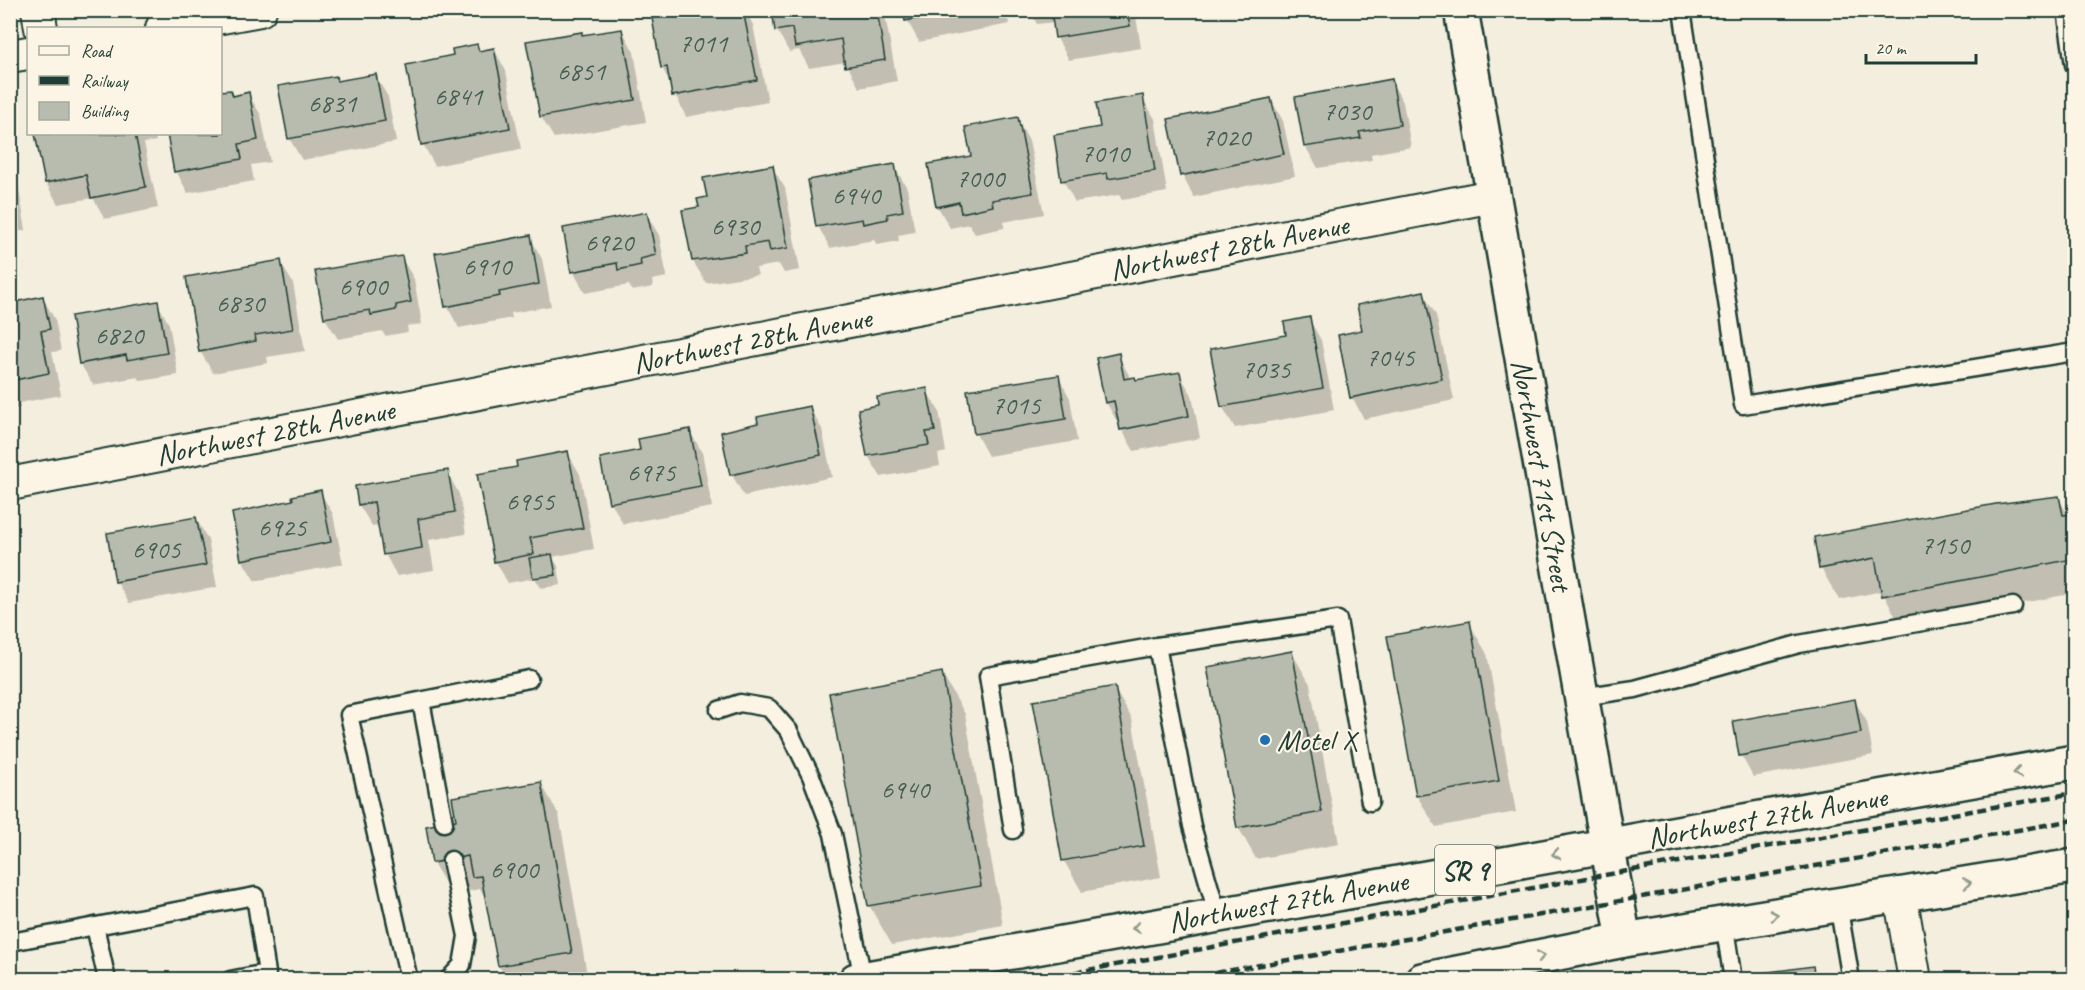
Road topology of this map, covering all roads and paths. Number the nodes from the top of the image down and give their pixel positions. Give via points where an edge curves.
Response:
1 (38, 10) edge
2 (260, 10) edge
3 (1461, 10) edge
4 (1682, 10) edge
5 (2066, 10) edge
6 (41, 27) edge
7 (167, 27) edge
8 (27, 53) edge
9 (10, 56) edge
10 (2074, 65) edge
11 (1493, 196) junction
12 (2074, 352) edge
13 (10, 484) edge
14 (2013, 606) dead end
15 (1157, 646) junction
16 (529, 679) dead end
17 (1581, 697) junction
18 (421, 701) junction
19 (719, 710) dead end
20 (2074, 762) edge
21 (1370, 802) dead end
22 (444, 823) dead end
23 (1013, 830) dead end
24 (1606, 844) junction
25 (451, 860) dead end
26 (2074, 866) edge
27 (1900, 894) junction
28 (1838, 904) junction
29 (1217, 913) junction
30 (1724, 923) junction
31 (95, 926) junction
32 (10, 937) edge
33 (1624, 940) junction
34 (11, 942) edge
35 (860, 979) edge
36 (106, 980) edge
37 (230, 980) edge
38 (408, 980) edge
39 (448, 980) edge
40 (1422, 980) edge
41 (1733, 980) edge
42 (1851, 980) edge
43 (1915, 980) edge

1 - 6 street
2 - 7 street
3 - 11 main road, Northwest 71st Street
4 - 12 lane via 1743,405
5 - 10 lane
8 - 9 street
11 - 13 street, Northwest 28th Avenue
11 - 17 main road, Northwest 71st Street
14 - 17 lane via 1800,645 1635,688
15 - 21 lane via 1338,620
15 - 23 lane via 988,676
15 - 29 lane via 1192,826
16 - 18 lane
17 - 24 main road, Northwest 71st Street
18 - 22 lane
18 - 38 lane via 350,715
19 - 35 lane via 740,703 769,708 789,731 833,834
20 -> 24 main road, Northwest 27th Avenue / SR 9
24 -> 29 main road, Northwest 27th Avenue / SR 9
24 - 33 main road, Northwest 71st Street
25 - 39 lane via 467,936 462,964
27 -> 26 main road
27 - 28 main road
27 - 43 street
30 -> 28 main road
28 - 42 lane
29 -> 35 main road, Northwest 27th Avenue / SR 9
30 - 33 main road
30 - 41 lane
31 - 34 lane
31 - 36 lane
31 - 37 lane via 255,896 267,973
32 - 34 lane
40 -> 33 main road

